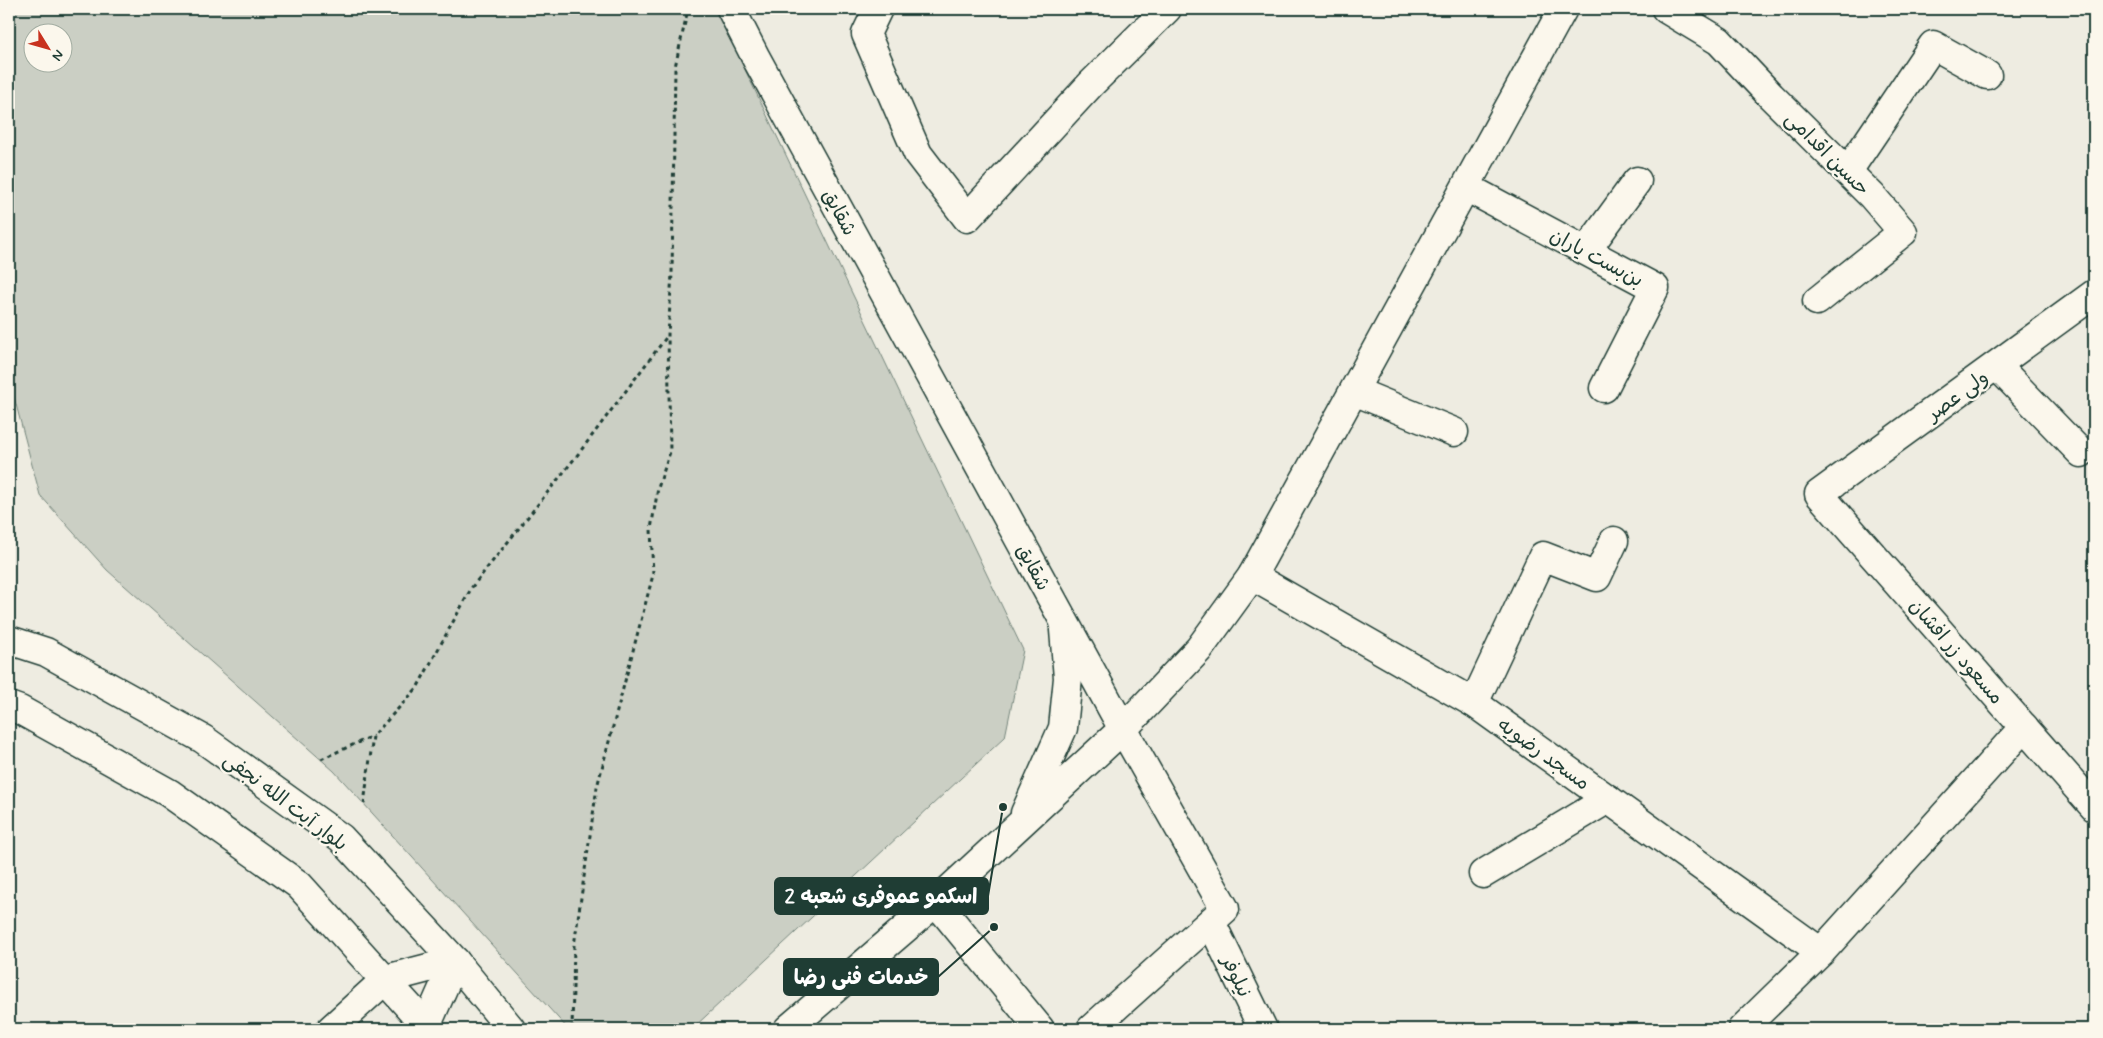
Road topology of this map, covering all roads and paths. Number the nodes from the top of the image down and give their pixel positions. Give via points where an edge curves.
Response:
1 (688, 9) edge
2 (731, 9) edge
3 (878, 9) edge
4 (1167, 9) edge
5 (1563, 9) edge
6 (1666, 9) edge
7 (1987, 74) dead end
8 (1848, 171) junction
9 (1637, 181) dead end
10 (1466, 188) junction
11 (1586, 251) junction
12 (2094, 294) edge
13 (1817, 301) dead end
14 (668, 334) junction
15 (1998, 367) junction
16 (1604, 388) dead end
17 (1354, 391) junction
18 (1454, 432) dead end
19 (2081, 453) dead end
20 (1819, 494) joint
21 (1614, 540) dead end
22 (1252, 576) junction
23 (1063, 618) junction
24 (9, 640) edge
25 (1474, 703) junction
26 (9, 706) edge
27 (2024, 727) junction
28 (1123, 729) junction
29 (373, 736) junction
30 (321, 759) dead end
31 (1608, 800) junction
32 (364, 804) dead end
33 (2094, 807) edge
34 (1019, 825) junction
35 (1483, 874) dead end
36 (936, 902) junction
37 (1212, 922) junction
38 (1821, 952) junction
39 (456, 961) junction
40 (386, 979) junction
41 (337, 1028) edge
42 (427, 1028) edge
43 (511, 1029) edge
44 (572, 1029) edge
45 (788, 1029) edge
46 (1040, 1029) edge
47 (1091, 1029) edge
48 (1263, 1029) edge
49 (1742, 1029) edge

1 - 14 path via 675,67
2 - 23 street, شقایق
3 - 4 street via 866,34 918,154 967,218 1091,84
5 - 10 street
6 - 8 street, حسین اقدامی via 1719,41
7 - 8 street via 1933,45
8 - 13 street, حسین اقدامی via 1903,232
9 - 11 street
10 - 11 street, بن‌بست یاران
10 - 17 street
11 - 16 street, بن‌بست یاران via 1655,288
12 - 15 street, ولی عصر
14 - 29 path via 472,588 417,688
14 - 44 path via 670,452 658,488 651,529 653,575 596,787 574,946
15 - 19 street
15 - 20 street, ولی عصر
17 - 18 street
17 - 22 street
20 - 27 street, مسعود زر افشان
21 - 25 street via 1597,576 1543,556
22 - 25 street, مسجد رضویه
22 - 28 street via 1199,649
23 - 28 street, شقایق
23 - 34 street via 1068,678 1063,728
24 - 39 street, بلوار آیت الله نجفی via 46,652 203,739 341,838
25 - 31 street, مسجد رضویه
26 - 40 street via 169,793 299,885
27 - 33 street, مسعود زر افشان
27 - 38 street
28 - 34 street
28 - 37 street, شقایق via 1226,909
29 - 30 path
29 - 32 path
31 - 35 street
31 - 38 street, مسجد رضویه
34 - 36 street
36 - 45 street
36 - 46 street
37 - 47 street
37 - 48 street, نیلوفر
38 - 49 street
39 - 40 street
39 - 42 street
39 - 43 street, بلوار آیت الله نجفی
40 - 41 street
40 - 42 street

